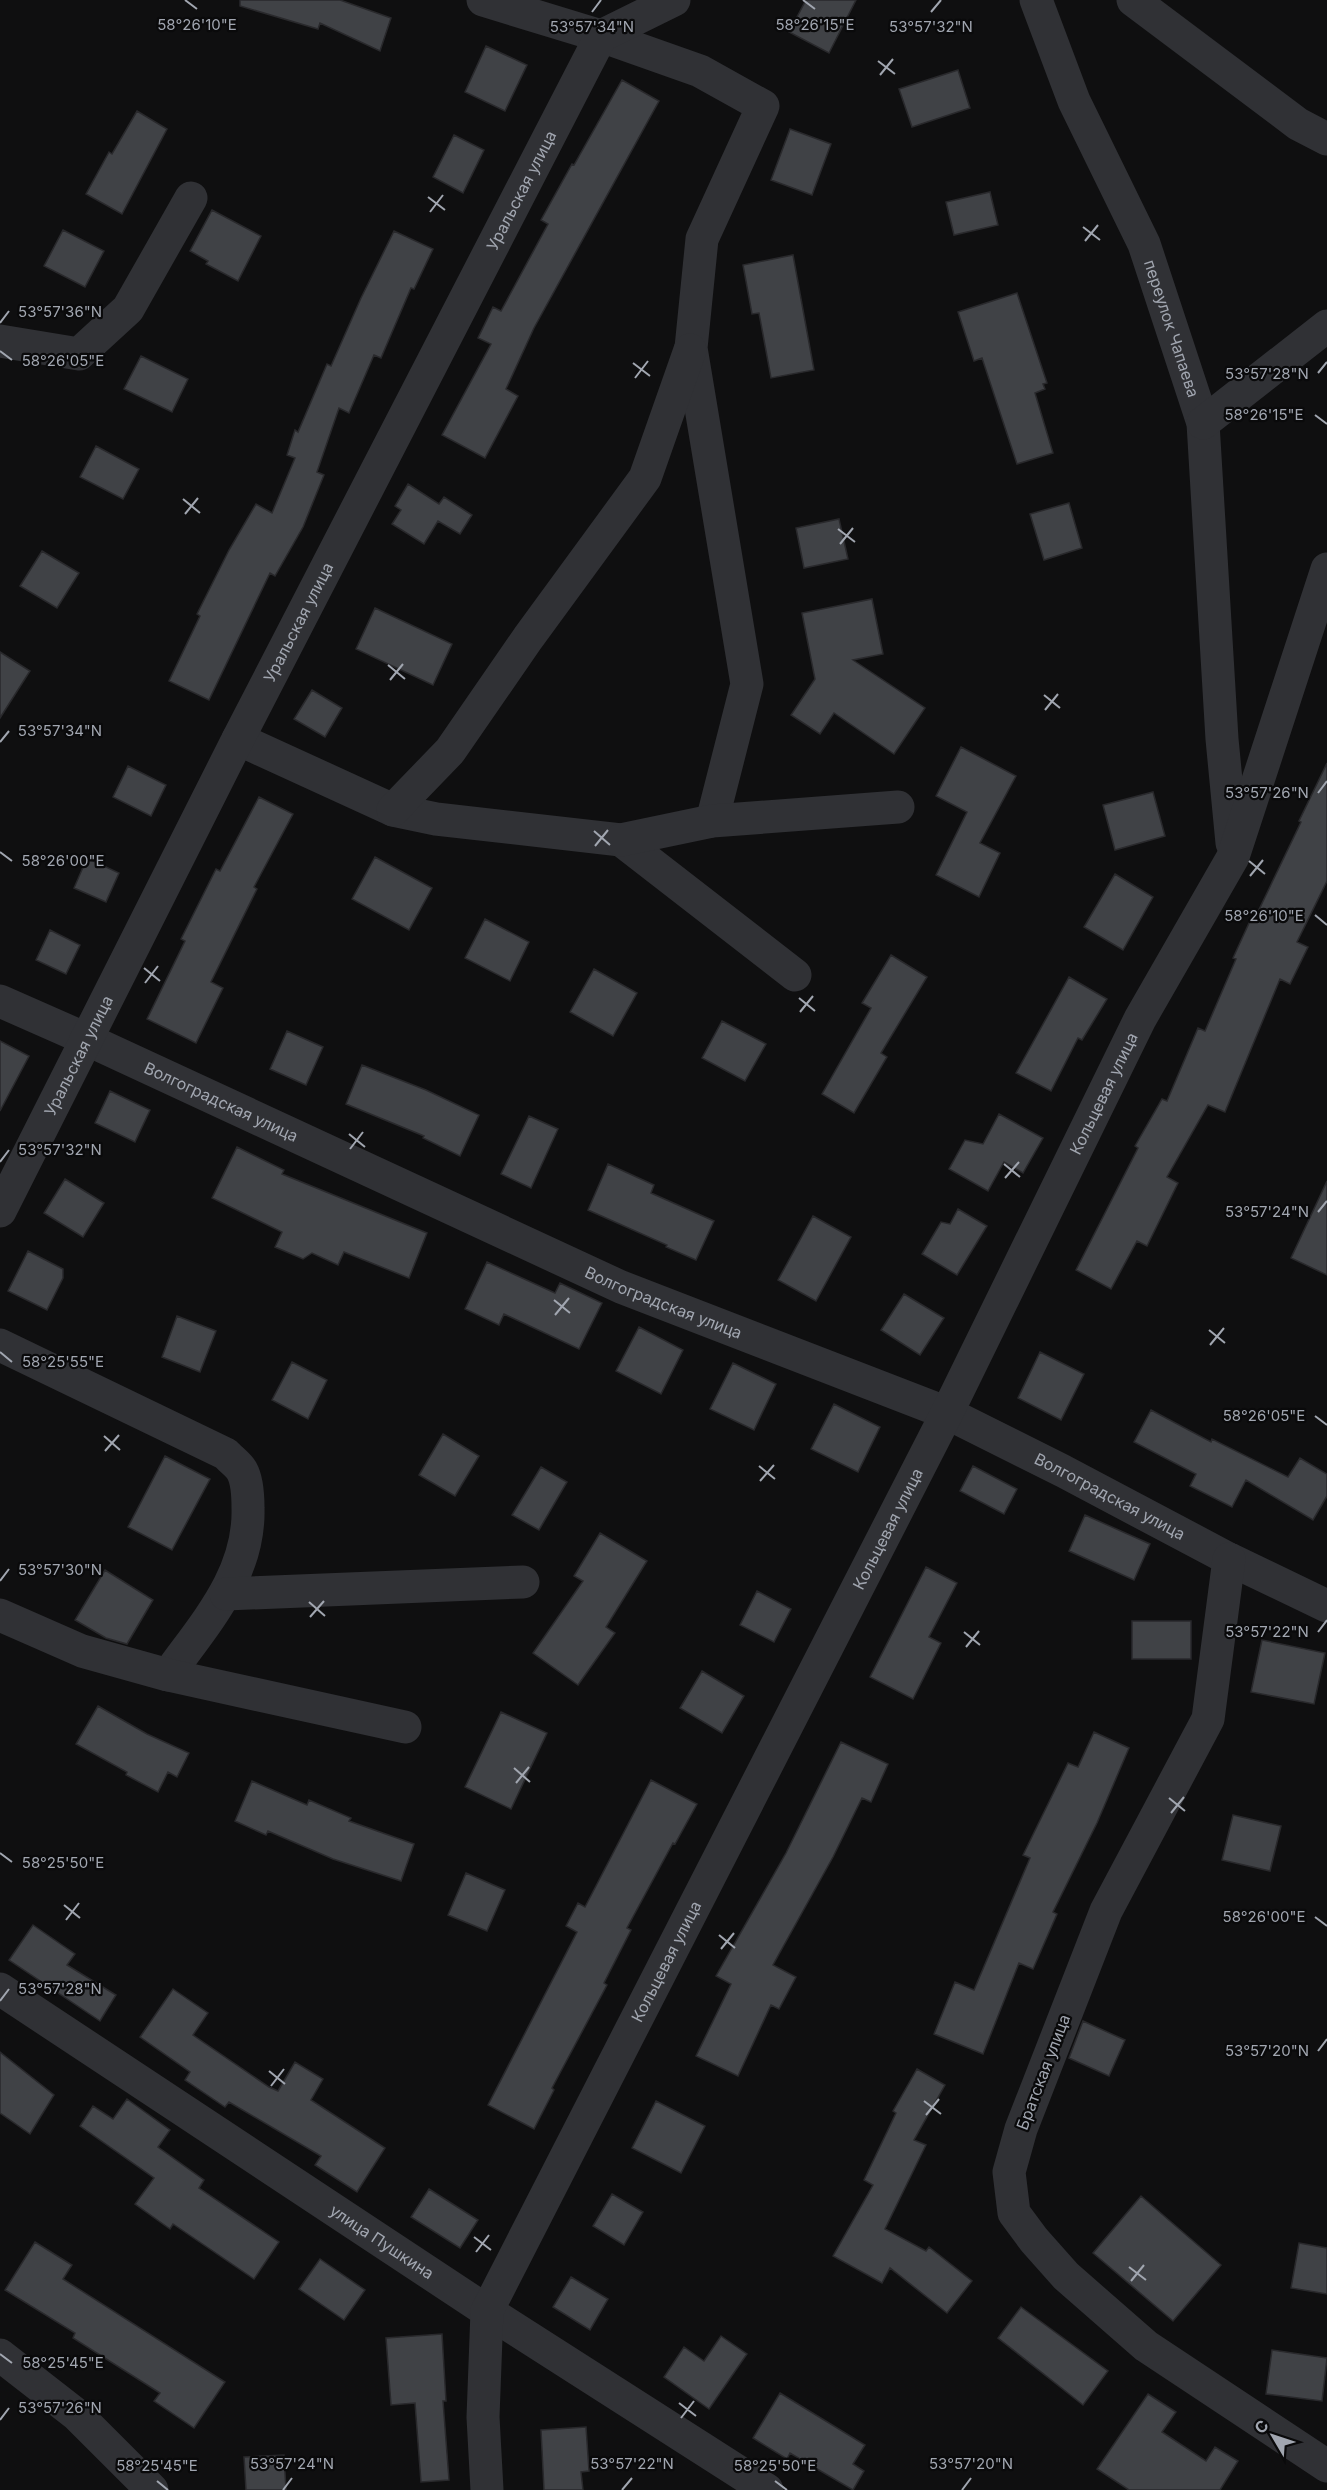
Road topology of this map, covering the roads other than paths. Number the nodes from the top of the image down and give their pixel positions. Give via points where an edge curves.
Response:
1 (483, 0) edge
2 (674, 0) edge
3 (1036, 0) edge
4 (1133, 0) edge
5 (601, 36) junction
6 (1327, 140) edge
7 (191, 198) dead end
8 (1327, 326) edge
9 (0, 341) edge
10 (691, 348) junction
11 (1203, 423) junction
12 (1327, 569) edge
13 (238, 739) junction
14 (898, 807) dead end
15 (393, 810) junction
16 (712, 821) junction
17 (621, 840) junction
18 (1233, 857) junction
19 (795, 975) dead end
20 (0, 1001) edge
21 (86, 1039) junction
22 (0, 1211) edge
23 (0, 1345) edge
24 (947, 1413) junction
25 (1229, 1559) junction
26 (523, 1582) dead end
27 (226, 1594) junction
28 (1327, 1606) edge
29 (0, 1615) edge
30 (168, 1675) junction
31 (405, 1727) dead end
32 (0, 1989) edge
33 (487, 2311) junction
34 (0, 2355) edge
35 (1327, 2466) edge
36 (152, 2490) edge
37 (487, 2490) edge
38 (767, 2490) edge

1 - 5 street
2 - 5 street
3 - 11 street, переулок Чапаева via 1074,101 1144,244
4 - 6 street via 1298,124
5 - 10 street via 700,71 763,106 702,239
5 - 13 street, Уральская улица
7 - 9 street via 128,309 79,354
8 - 11 street
10 - 15 street via 645,478 450,751
10 - 16 street via 747,684
11 - 18 street, переулок Чапаева
12 - 18 street, Кольцевая улица
13 - 15 street
13 - 21 street, Уральская улица
14 - 16 street
15 - 17 street via 436,819
16 - 17 street
17 - 19 street
18 - 24 street, Кольцевая улица via 1140,1019
20 - 21 street, Волгоградская улица
21 - 22 street, Уральская улица
21 - 24 street, Волгоградская улица via 621,1287
23 - 27 street via 226,1454 242,1471 248,1498 248,1529 241,1562
24 - 25 street, Волгоградская улица
24 - 33 street, Кольцевая улица
25 - 28 street, Волгоградская улица
25 - 35 street, Братская улица via 1208,1719 1106,1911 1021,2129 1009,2172 1014,2213 1065,2276 1146,2346
26 - 27 street
27 - 30 street
29 - 30 street via 82,1651
30 - 31 street
32 - 33 street, улица Пушкина
33 - 37 street, Кольцевая улица via 483,2417
33 - 38 street, улица Пушкина
34 - 36 street via 77,2415

